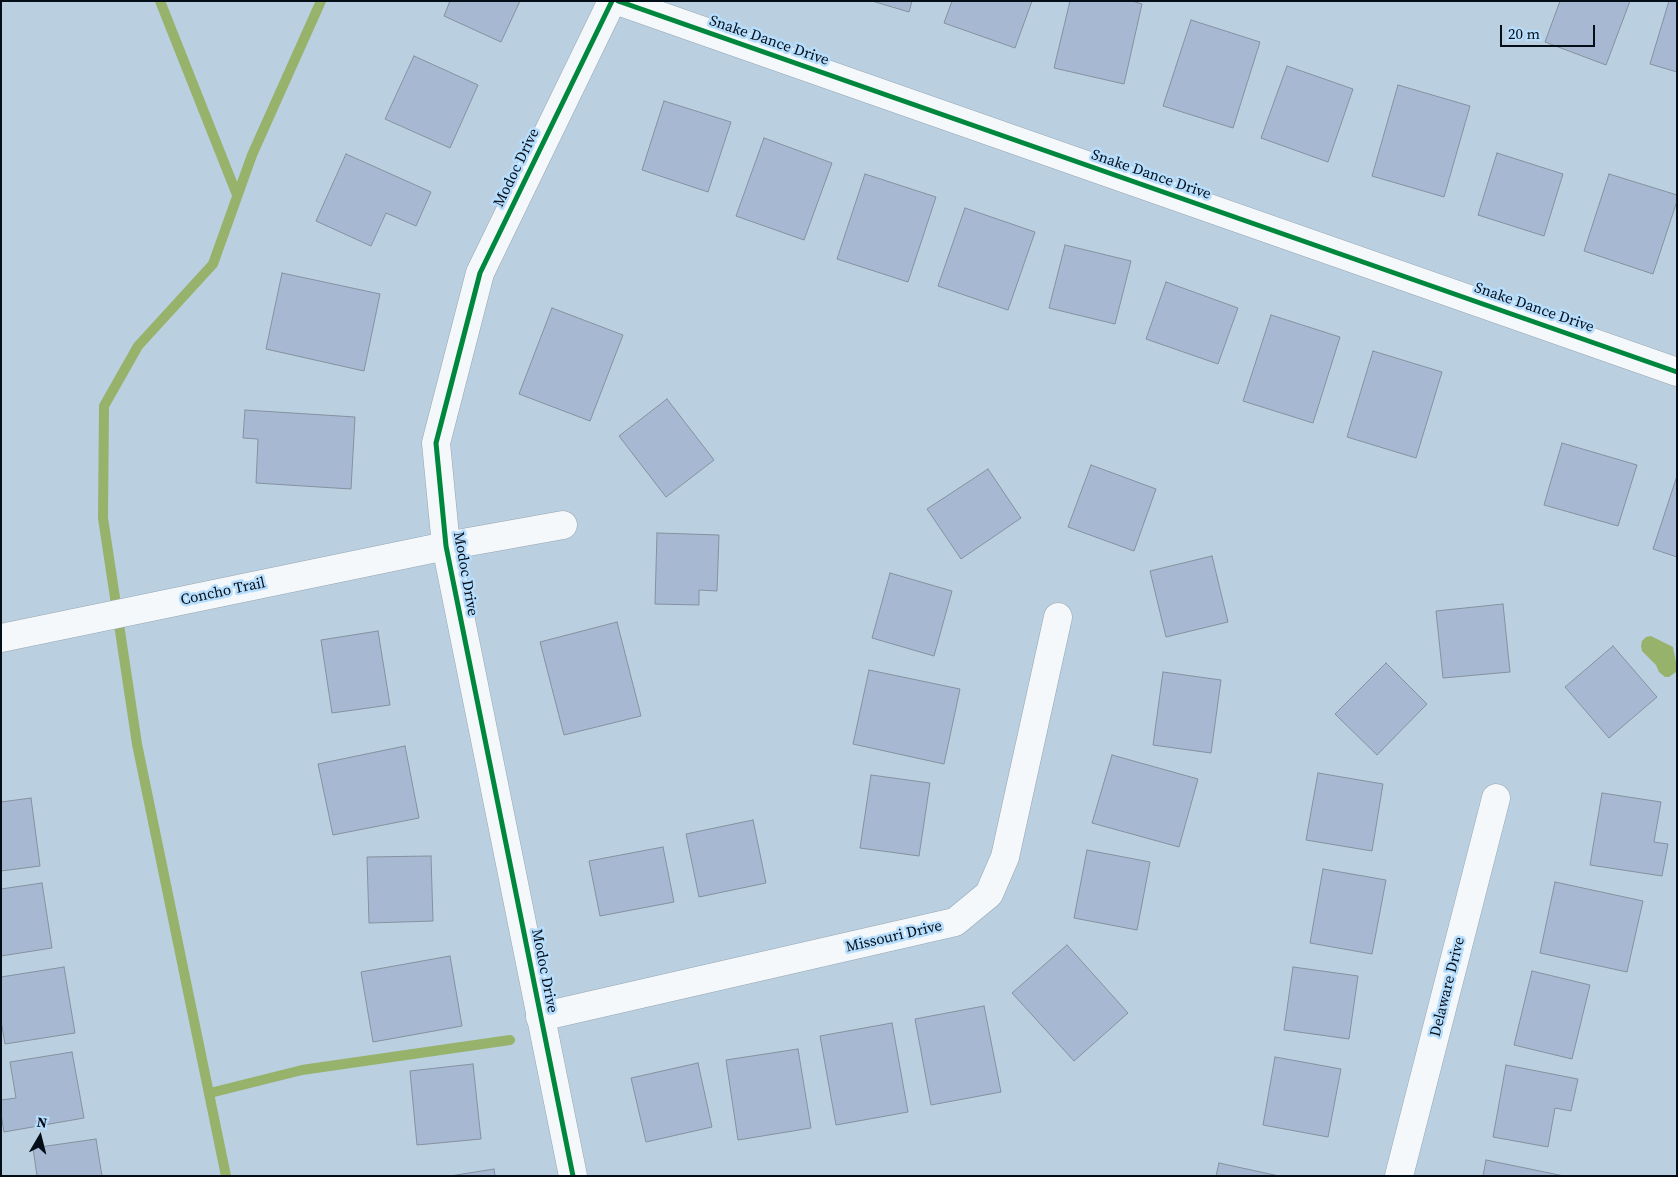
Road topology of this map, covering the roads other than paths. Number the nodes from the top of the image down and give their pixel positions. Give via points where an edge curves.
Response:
1 (612, 1) edge
2 (618, 1) edge
3 (1677, 372) edge
4 (563, 525) dead end
5 (446, 546) junction
6 (1058, 617) dead end
7 (1, 638) edge
8 (1496, 798) dead end
9 (540, 1016) junction
10 (573, 1176) edge
11 (1399, 1176) edge

1 - 5 street, Modoc Drive via 480,273 436,443
2 - 3 street, Snake Dance Drive
4 - 5 street, Concho Trail
5 - 7 street, Concho Trail
5 - 9 street, Modoc Drive
6 - 9 street, Missouri Drive via 1005,858 988,894 955,922
8 - 11 street, Delaware Drive
9 - 10 street, Modoc Drive

